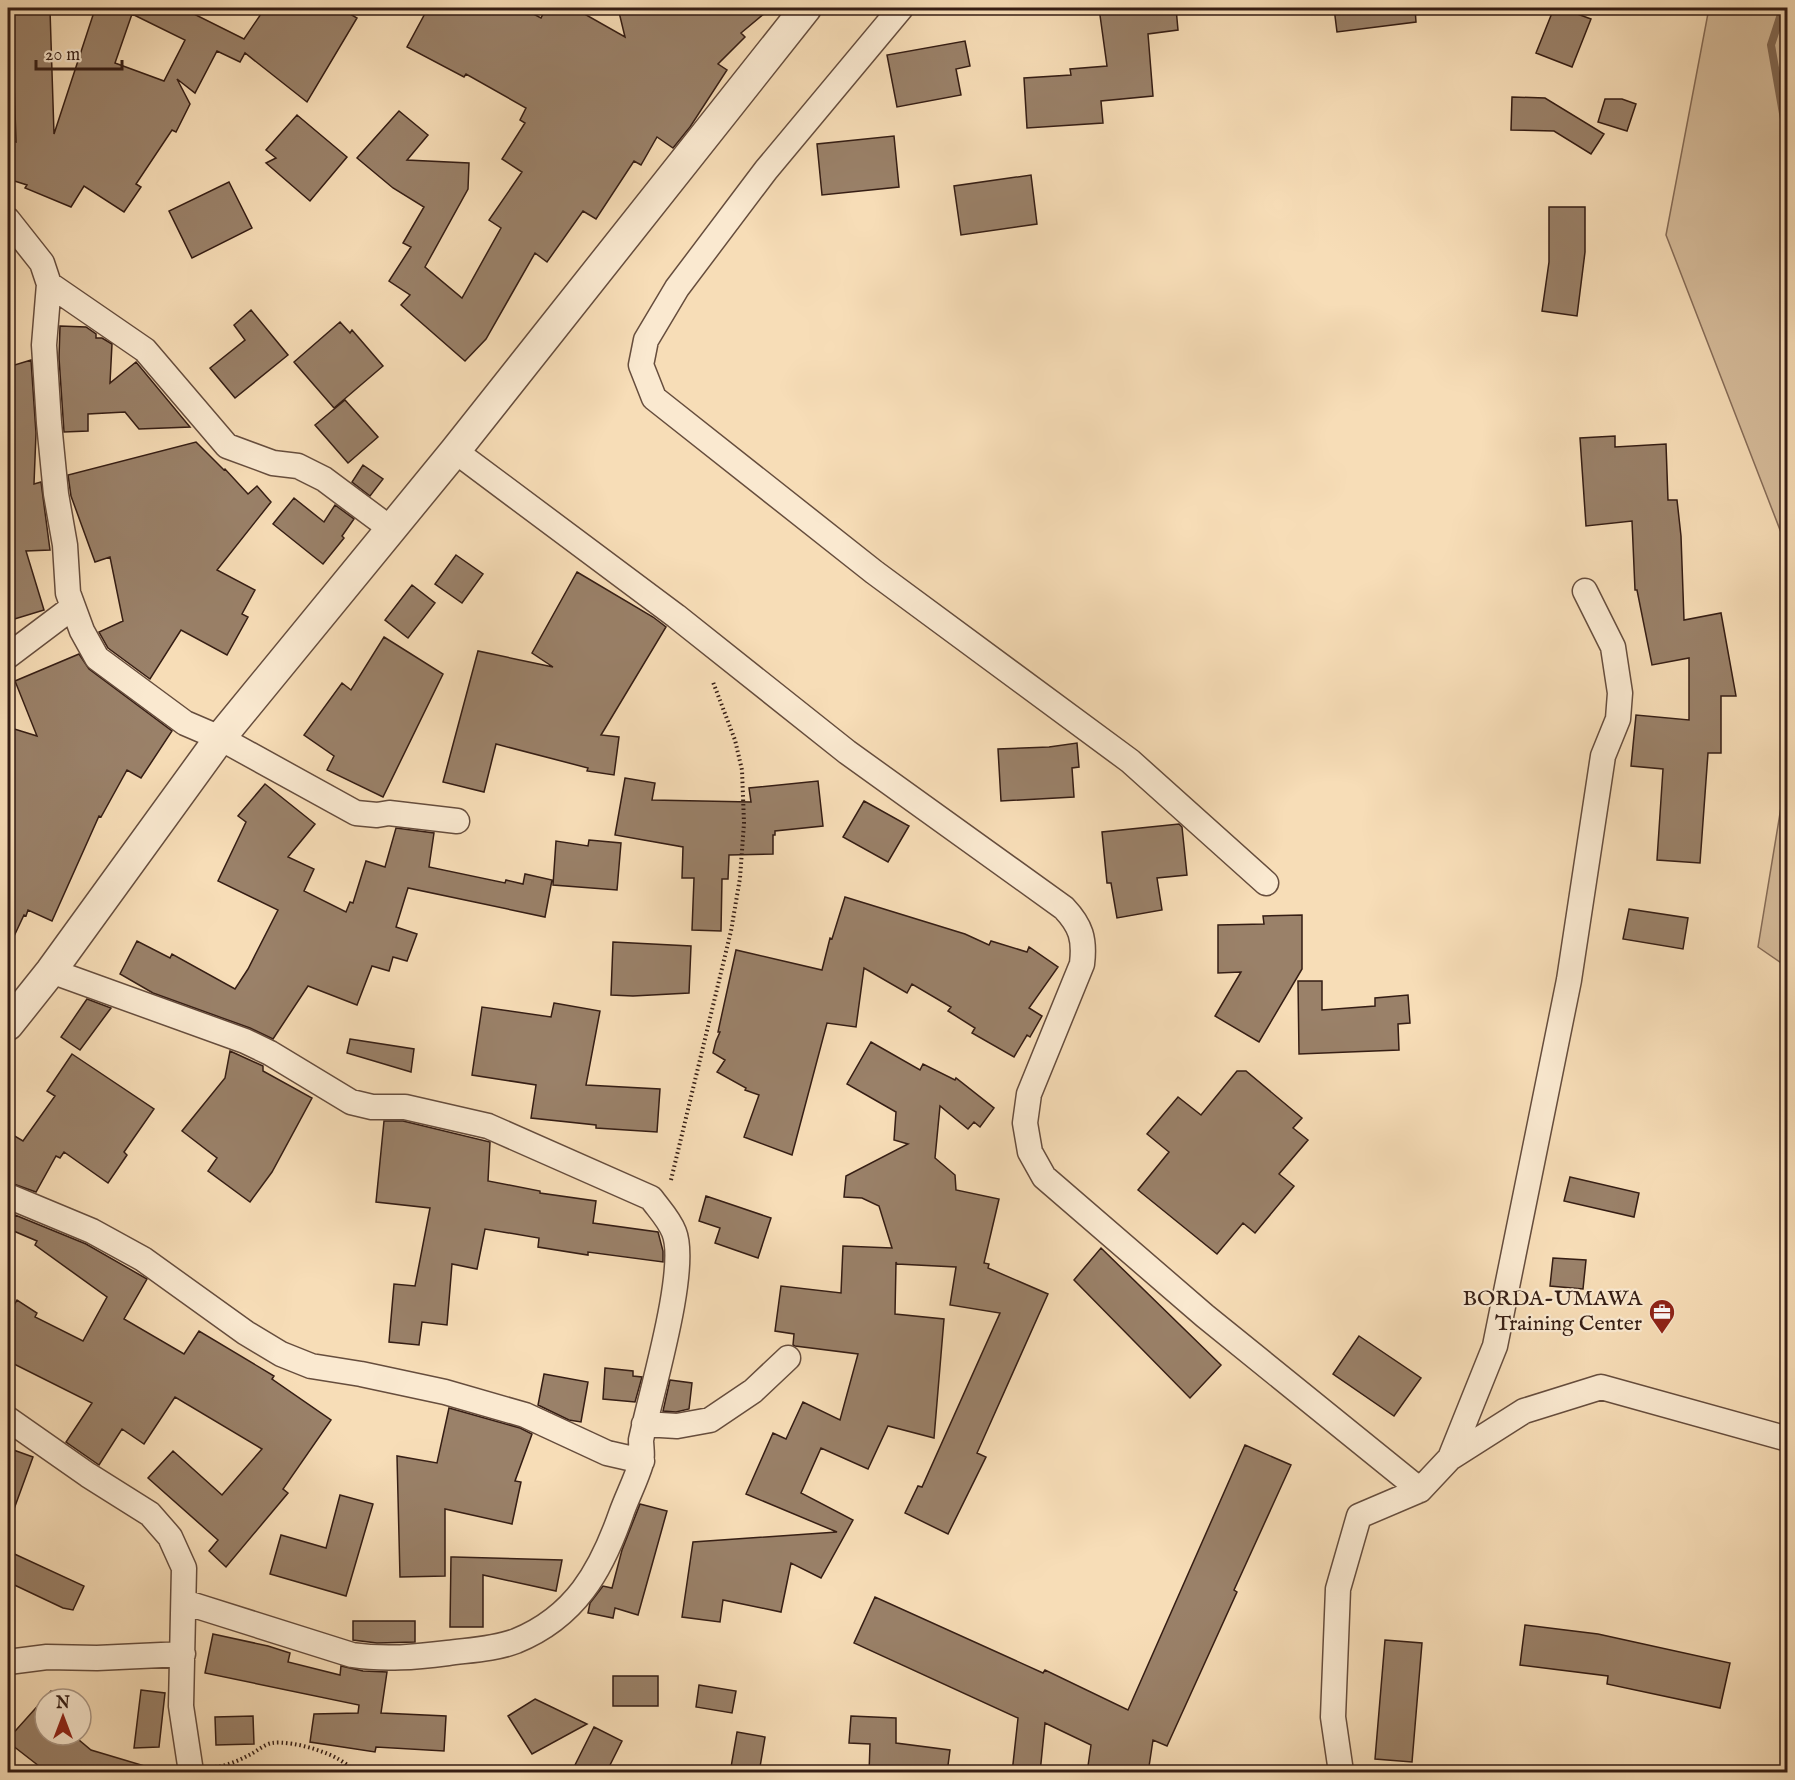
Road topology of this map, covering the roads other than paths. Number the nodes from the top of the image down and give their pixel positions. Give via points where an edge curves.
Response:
1 (806, 8) edge
2 (901, 8) edge
3 (8, 220) edge
4 (49, 284) junction
5 (455, 451) junction
6 (391, 530) junction
7 (1585, 591) dead end
8 (73, 607) junction
9 (8, 656) edge
10 (219, 738) junction
11 (457, 821) dead end
12 (1266, 883) dead end
13 (51, 971) junction
14 (8, 1025) edge
15 (8, 1196) edge
16 (788, 1358) dead end
17 (8, 1419) edge
18 (644, 1424) junction
19 (1788, 1439) edge
20 (1450, 1458) junction
21 (642, 1461) junction
22 (1420, 1490) junction
23 (184, 1602) junction
24 (183, 1654) junction
25 (8, 1662) edge
26 (190, 1771) edge
27 (1341, 1773) edge

1 - 5 street
2 - 12 street via 766,170 677,288 646,340 642,356 641,365 654,398 874,572 1130,761
3 - 4 street via 42,262
4 - 6 street via 145,350 227,446 273,464 298,466 324,479
4 - 8 street via 44,345 49,423 68,593
5 - 6 street
5 - 22 street via 676,616 847,752 1064,908 1081,933 1082,964 1029,1094 1025,1123 1030,1152 1044,1177 1205,1316
6 - 10 street
7 - 20 street via 1613,647 1620,693 1618,718 1603,756 1569,980 1495,1346
8 - 9 street
8 - 10 street via 97,658 185,723
10 - 11 street via 356,813
10 - 13 street
13 - 14 street
13 - 18 street via 245,1041 351,1102 372,1107 405,1107 488,1126 651,1198 675,1234 677,1266
15 - 21 street via 143,1259 281,1354 311,1366 446,1392 525,1415 607,1453
16 - 18 street via 753,1391 710,1420 677,1426
17 - 23 street via 150,1514 170,1537 184,1568
18 - 21 street
19 - 20 street via 1601,1387 1524,1411
20 - 22 street
21 - 23 street via 615,1533 587,1587 569,1608 516,1641 377,1659 352,1655
22 - 27 street via 1359,1516 1338,1589 1333,1717
23 - 24 street
24 - 25 street via 47,1657
24 - 26 street via 181,1706

